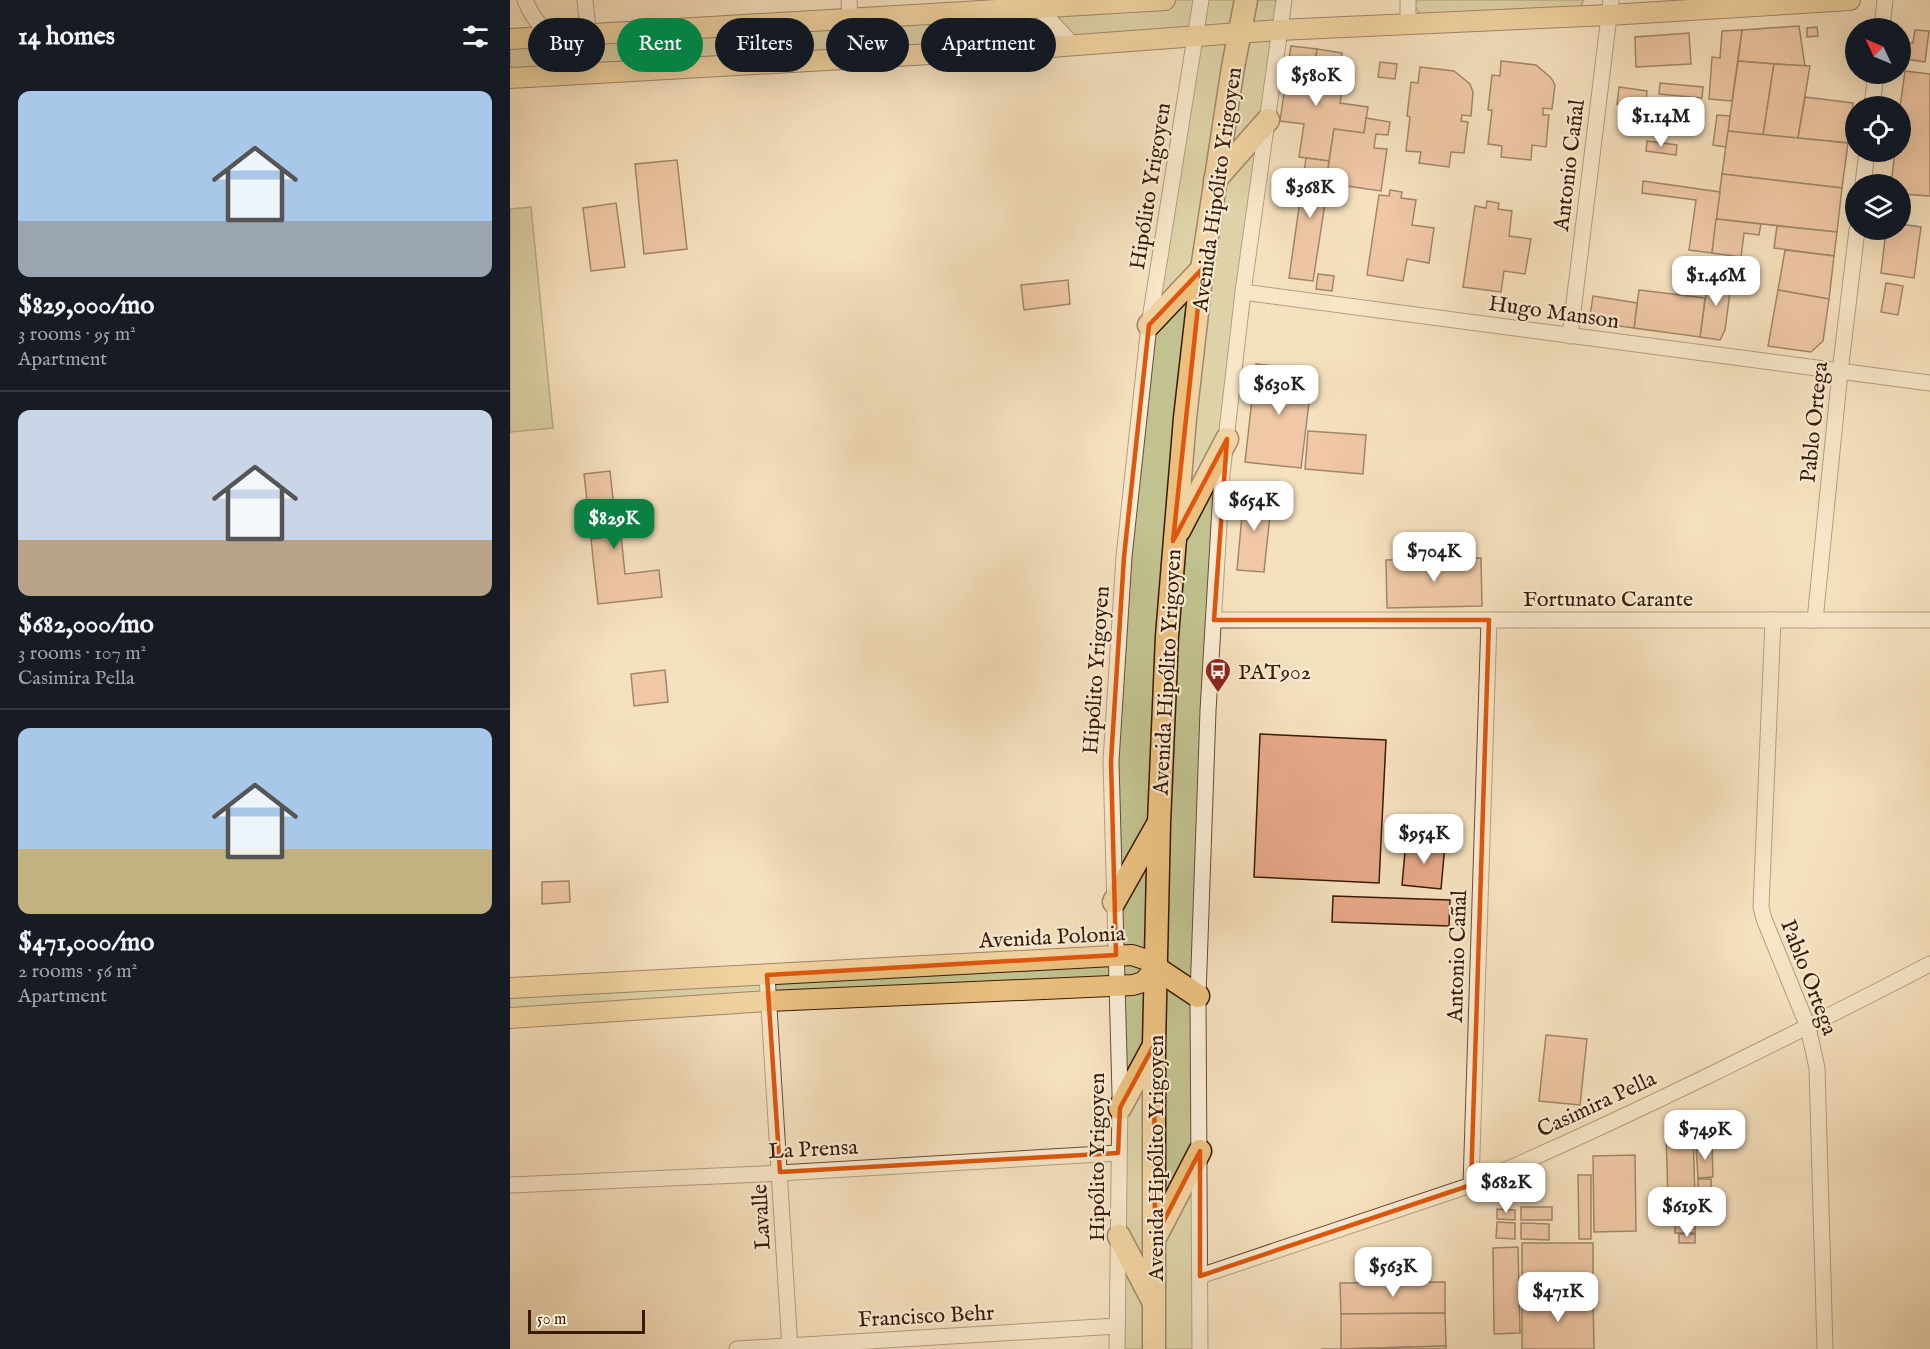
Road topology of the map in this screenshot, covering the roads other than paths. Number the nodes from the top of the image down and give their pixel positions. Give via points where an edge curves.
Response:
1 (525, 0) edge
2 (585, 0) edge
3 (849, 0) edge
4 (1165, 0) edge
5 (1201, 0) edge
6 (1246, 0) edge
7 (1284, 0) edge
8 (1408, 0) edge
9 (1850, 0) edge
10 (1885, 0) edge
11 (1061, 3) edge
12 (1038, 4) edge
13 (1610, 7) edge
14 (534, 18) edge
15 (586, 18) edge
16 (850, 18) edge
17 (874, 18) edge
18 (1883, 18) edge
19 (826, 21) edge
20 (1408, 24) junction
21 (1279, 30) junction
22 (605, 33) edge
23 (1239, 33) junction
24 (1196, 36) junction
25 (528, 38) edge
26 (510, 39) edge
27 (1073, 45) junction
28 (909, 55) edge
29 (826, 59) edge
30 (605, 71) edge
31 (592, 72) edge
32 (510, 78) edge
33 (1268, 120) junction
34 (1215, 180) junction
35 (1856, 240) edge
36 (1202, 269) junction
37 (1243, 292) junction
38 (1149, 325) junction
39 (1570, 336) junction
40 (1840, 372) junction
41 (1930, 382) edge
42 (1227, 439) junction
43 (1173, 541) junction
44 (1214, 620) junction
45 (1489, 620) junction
46 (1773, 620) junction
47 (1815, 620) junction
48 (1930, 620) edge
49 (1159, 823) junction
50 (1114, 902) junction
51 (1116, 956) junction
52 (1930, 964) edge
53 (1156, 968) junction
54 (767, 975) junction
55 (1118, 985) junction
56 (510, 988) edge
57 (1198, 996) junction
58 (769, 1001) junction
59 (510, 1018) edge
60 (1808, 1027) junction
61 (1154, 1045) junction
62 (1120, 1108) junction
63 (1200, 1151) junction
64 (1118, 1152) junction
65 (780, 1173) junction
66 (510, 1185) edge
67 (1471, 1185) junction
68 (1119, 1236) junction
69 (1155, 1238) junction
70 (1200, 1276) junction
71 (1155, 1306) junction
72 (1117, 1326) junction
73 (790, 1347) edge
74 (737, 1349) edge
75 (1117, 1349) edge
76 (1154, 1349) edge
77 (1200, 1349) edge
78 (1825, 1349) edge

1 - 14 street
2 - 15 street
3 - 16 street
4 - 11 main road
5 - 24 street, Hipólito Yrigoyen
6 - 23 highway, Avenida Hipólito Yrigoyen
7 - 21 street
8 - 20 street
9 - 13 main road
10 - 18 street
11 - 12 main road
12 - 17 main road
12 - 27 street
13 - 20 main road
13 - 39 street, Antonio Cañal
19 - 22 main road
20 - 21 main road
21 - 23 main road
21 - 33 street
23 - 24 main road
23 - 34 highway, Avenida Hipólito Yrigoyen
24 - 27 main road
24 - 38 street, Hipólito Yrigoyen
25 - 26 main road
27 - 28 main road
29 - 30 main road
31 - 32 main road
33 - 34 highway
33 - 37 street
34 - 36 highway, Avenida Hipólito Yrigoyen
35 - 40 street, Pablo Ortega
36 - 38 highway
36 - 43 highway, Avenida Hipólito Yrigoyen
37 - 39 street, Hugo Manson
37 - 42 street
38 - 50 street, Hipólito Yrigoyen via 1124,557 1111,762
39 - 40 street, Hugo Manson
40 - 41 street, Hugo Manson
40 - 47 street, Pablo Ortega
42 - 43 highway
42 - 44 street
43 - 49 highway, Avenida Hipólito Yrigoyen
44 - 45 street, Fortunato Carante
44 - 57 street
45 - 46 street, Fortunato Carante
45 - 67 street, Antonio Cañal
46 - 47 street, Fortunato Carante
46 - 60 street, Pablo Ortega via 1761,907
47 - 48 street, Fortunato Carante
49 - 50 highway
49 - 53 highway, Avenida Hipólito Yrigoyen
50 - 51 street, Hipólito Yrigoyen
51 - 53 main road, Avenida Polonia via 1138,956
51 - 54 main road, Avenida Polonia
51 - 55 street, Hipólito Yrigoyen
52 - 60 street, Casimira Pella
53 - 55 main road via 1139,984
53 - 57 highway
53 - 61 highway, Avenida Hipólito Yrigoyen
54 - 56 main road, Avenida Polonia
54 - 58 street, Lavalle
55 - 58 main road
55 - 62 street, Hipólito Yrigoyen
57 - 63 street
58 - 59 main road
58 - 65 street, Lavalle
60 - 67 street, Casimira Pella
60 - 78 street, Pablo Ortega via 1817,1068
61 - 62 highway
61 - 69 highway, Avenida Hipólito Yrigoyen
62 - 64 street, Hipólito Yrigoyen
63 - 69 highway
63 - 70 street
64 - 65 street, La Prensa
64 - 68 street, Hipólito Yrigoyen
65 - 66 street, La Prensa
65 - 73 street, Lavalle
67 - 70 street, Casimira Pella
68 - 71 highway
68 - 72 street, Hipólito Yrigoyen
69 - 71 highway, Avenida Hipólito Yrigoyen
70 - 77 street
71 - 76 highway, Avenida Hipólito Yrigoyen
72 - 73 street, Francisco Behr
72 - 75 street, Hipólito Yrigoyen
73 - 74 street, Francisco Behr

